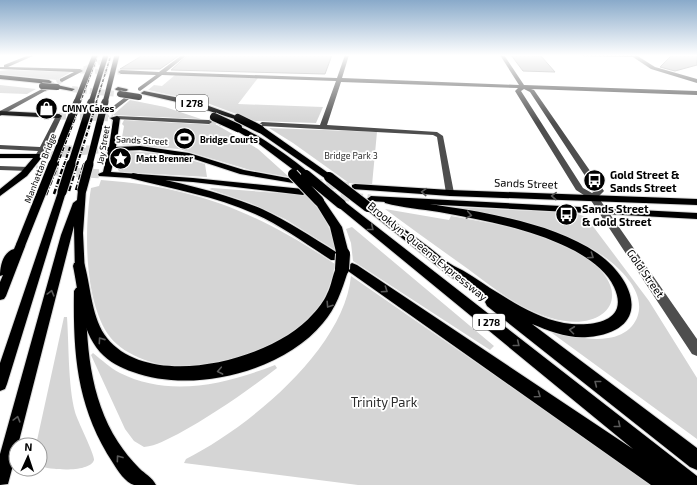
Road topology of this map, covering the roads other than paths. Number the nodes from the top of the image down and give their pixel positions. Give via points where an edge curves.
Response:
1 (6, 78) edge
2 (70, 78) tunnel mouth
3 (86, 78) tunnel mouth
4 (99, 78) edge
5 (111, 78) edge
6 (156, 78) edge
7 (268, 78) edge
8 (517, 78) edge
9 (686, 78) edge
10 (338, 80) junction
11 (0, 81) edge
12 (697, 81) edge
13 (61, 84) junction
14 (73, 87) tunnel mouth
15 (523, 87) junction
16 (43, 88) junction
17 (120, 92) tunnel mouth
18 (141, 93) junction
19 (697, 93) edge
20 (126, 99) dead end
21 (114, 108) tunnel mouth
22 (0, 113) edge
23 (59, 116) joint
24 (115, 118) joint
25 (211, 120) junction
26 (261, 127) junction
27 (323, 127) junction
28 (0, 147) edge
29 (269, 147) junction
30 (44, 149) junction
31 (110, 149) junction
32 (0, 156) edge
33 (39, 156) junction
34 (0, 168) edge
35 (32, 169) junction
36 (133, 176) junction
37 (293, 177) junction
38 (355, 187) tunnel mouth
39 (303, 192) dead end
40 (0, 193) edge
41 (450, 193) junction
42 (593, 197) junction
43 (389, 201) junction
44 (697, 202) edge
45 (369, 203) junction
46 (602, 211) junction
47 (697, 216) edge
48 (72, 234) junction
49 (21, 244) junction
50 (343, 262) junction
51 (80, 266) junction
52 (452, 270) junction
53 (0, 272) edge
54 (0, 296) edge
55 (697, 350) edge
56 (0, 384) edge
57 (697, 460) edge
58 (0, 484) edge
59 (147, 485) edge
60 (668, 485) edge
61 (692, 485) edge

1 - 13 highway
2 - 13 street
3 - 49 main road, Manhattan Bridge, bridge
4 - 56 main road, bridge
5 - 48 main road, bridge
6 - 18 street
7 - 10 street
8 - 15 street, Gold Street
9 - 12 street
10 - 15 street
10 - 27 street
11 - 16 highway
13 - 14 highway
13 - 16 highway, bridge
15 - 19 street
15 - 42 street, Gold Street via 518,91 534,118 580,190
15 - 42 street, Gold Street via 532,91 600,191
16 - 22 street
17 - 18 highway, Brooklyn-Queens Expressway / I 278, bridge
18 - 25 highway, Brooklyn-Queens Expressway / I 278
18 - 26 highway, Brooklyn-Queens Expressway / I 278, bridge via 198,104
20 - 21 street
22 - 23 main road
23 - 30 street
24 - 25 street
24 - 31 main road, Jay Street
25 - 29 highway, Brooklyn-Queens Expressway / I 278, bridge via 238,128
26 - 27 street
26 - 45 highway, Brooklyn-Queens Expressway / I 278, bridge
27 - 41 street via 432,132 440,136
28 - 30 street
29 - 37 highway
29 -> 61 highway, Brooklyn-Queens Expressway / I 278, bridge
30 - 33 street
31 - 36 main road, Jay Street via 110,164 104,174
31 - 37 main road, Sands Street via 140,148 178,153 243,172
32 - 33 main road
33 - 35 main road
34 - 35 street
35 - 40 main road
36 - 39 main road
36 - 50 highway via 183,187 242,205 278,222
37 - 50 highway, bridge via 319,201 336,227
41 -> 38 main road, Sands Street
42 -> 41 main road, Sands Street
42 - 44 main road, Sands Street
42 - 46 street, Gold Street
43 - 45 main road
43 - 46 main road
43 -> 52 highway via 503,223 566,242 591,256 610,271 623,287 626,303 621,318 605,328 592,331 563,328 533,318
45 - 52 highway, Brooklyn-Queens Expressway / I 278
46 - 47 main road
46 - 55 street, Gold Street
48 - 51 main road
58 -> 48 main road
49 - 53 main road
49 - 54 main road
50 -> 51 highway via 339,284 331,302 315,322 294,340 244,365 208,373 189,374 136,367 111,352 96,333
50 -> 60 highway
59 -> 51 main road via 126,468 112,448 93,403 82,358
57 -> 52 highway, Brooklyn-Queens Expressway / I 278

